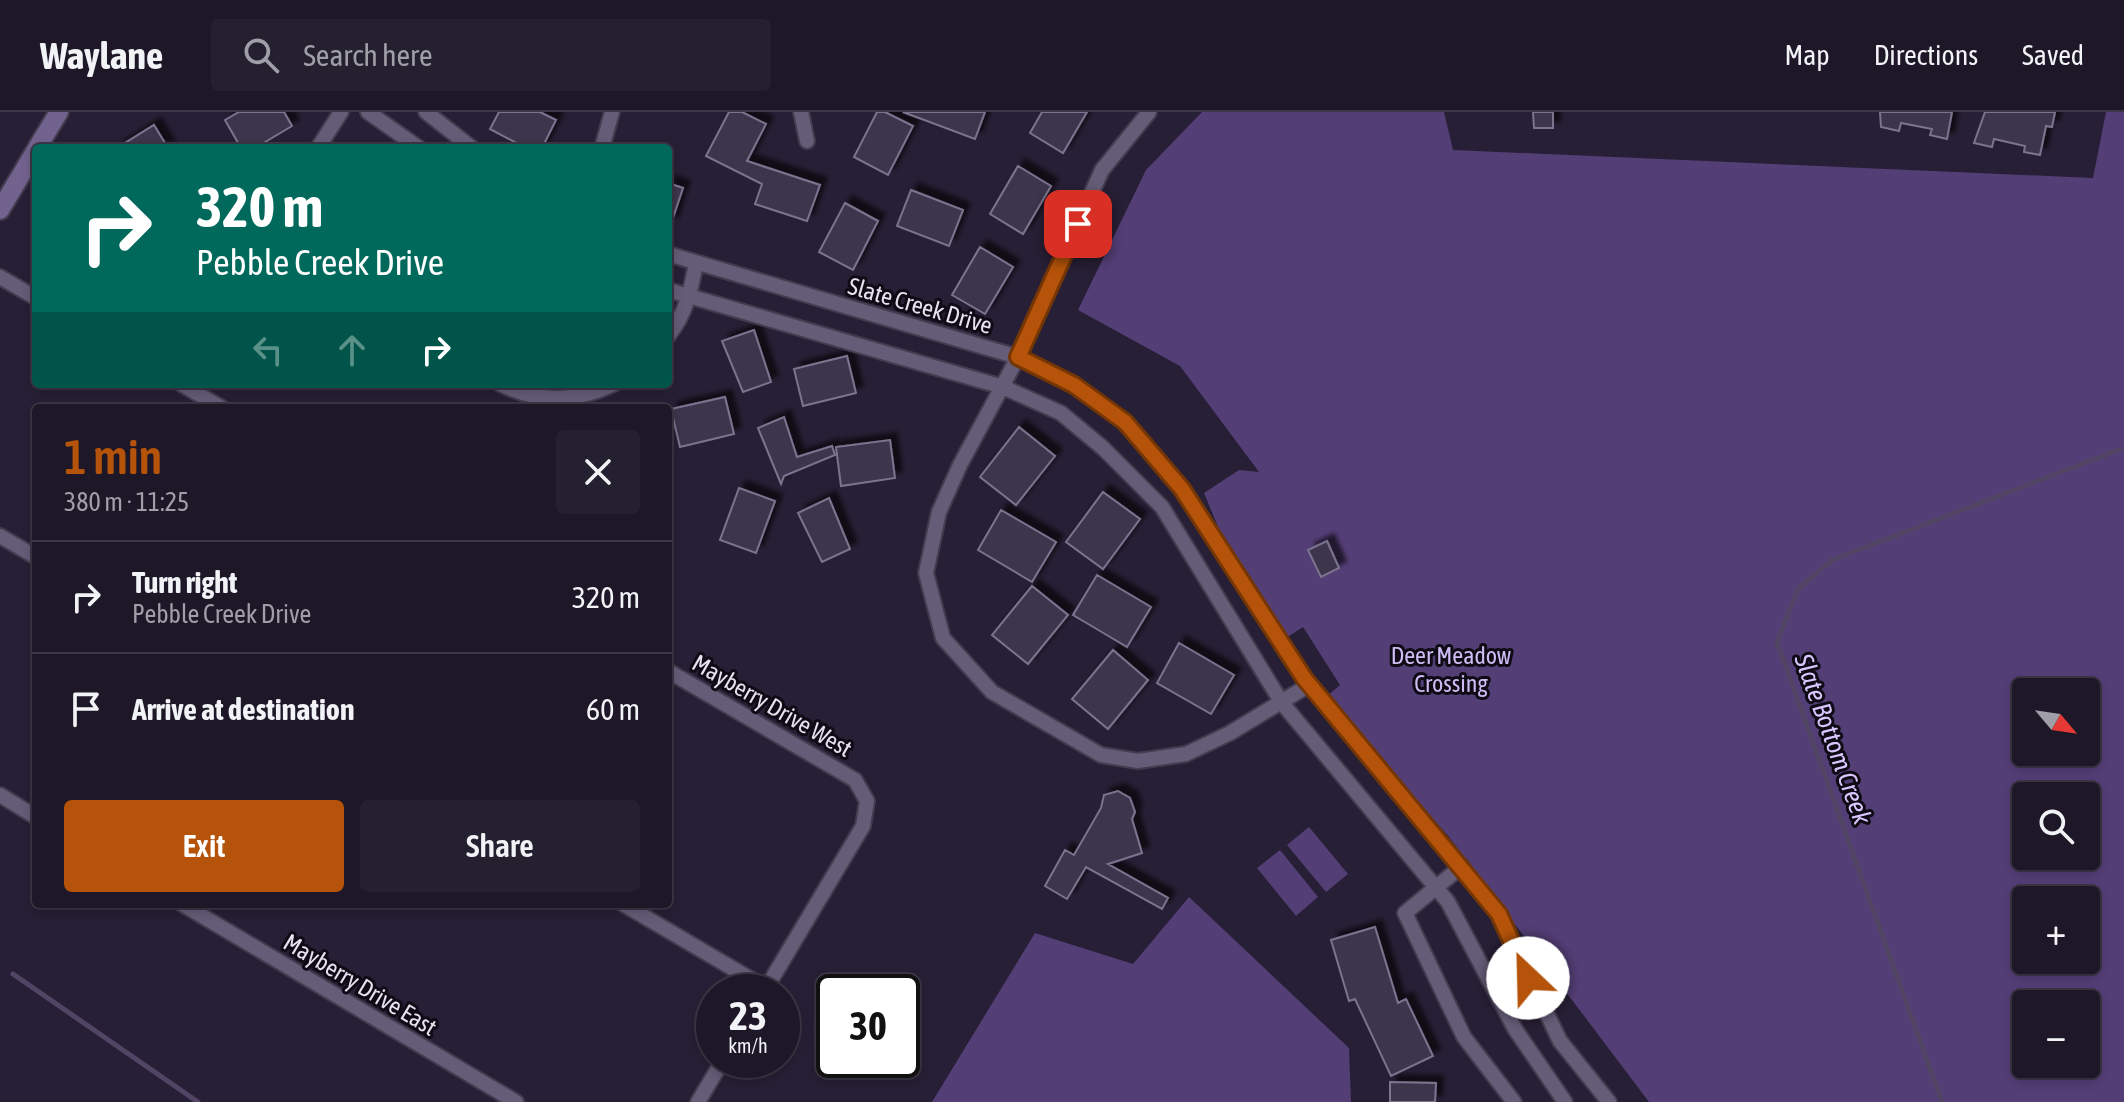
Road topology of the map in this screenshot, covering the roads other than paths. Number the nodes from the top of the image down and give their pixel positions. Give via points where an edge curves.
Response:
1 (59, 112) edge
2 (341, 112) edge
3 (368, 112) edge
4 (426, 112) edge
5 (612, 112) edge
6 (801, 112) edge
7 (1149, 112) edge
8 (807, 141) dead end
9 (40, 144) edge
10 (321, 144) edge
11 (413, 144) edge
12 (467, 144) edge
13 (603, 144) edge
14 (32, 157) edge
15 (0, 210) edge
16 (672, 255) edge
17 (696, 263) junction
18 (0, 277) edge
19 (672, 291) edge
20 (32, 296) edge
21 (690, 296) junction
22 (672, 331) edge
23 (1018, 357) junction
24 (1003, 387) junction
25 (188, 388) edge
26 (508, 388) edge
27 (606, 388) edge
28 (215, 404) edge
29 (0, 536) edge
30 (32, 555) edge
31 (672, 673) edge
32 (1309, 685) junction
33 (1282, 703) junction
34 (0, 795) edge
35 (32, 815) edge
36 (1462, 866) junction
37 (1435, 887) junction
38 (189, 908) edge
39 (630, 908) edge
40 (739, 974) edge
41 (775, 974) edge
42 (712, 1078) edge
43 (516, 1102) edge
44 (698, 1102) edge
45 (1514, 1102) edge
46 (1565, 1102) edge
47 (1609, 1102) edge

1 - 9 main road
2 - 10 street
3 - 11 street
4 - 12 street
5 - 13 street
6 - 8 street
7 - 23 street via 1102,170
14 - 15 main road
16 - 17 street, Slate Creek Drive
17 - 21 street
17 - 23 street, Slate Creek Drive
18 - 20 street
19 - 21 street
21 - 22 street
21 - 24 street
23 - 24 street
23 - 32 street, Slate Creek Drive via 1074,385 1125,422 1182,489
24 - 33 street via 1061,413 1162,507
24 - 33 street via 939,512 926,573 943,638 992,692 1101,755 1138,761 1186,754
25 - 28 street
26 - 27 street via 523,396 557,400
29 - 30 street
31 - 41 street, Mayberry Drive West via 855,780 867,801 863,826
32 - 33 street
32 - 36 street, Slate Creek Drive
33 - 37 street
34 - 35 street
36 - 37 street
36 - 47 street, Slate Creek Drive via 1499,914 1560,1041
37 - 45 street via 1405,913 1464,1037
37 - 46 street via 1515,1029
38 - 43 street, Mayberry Drive East
39 - 40 street
42 - 44 street

